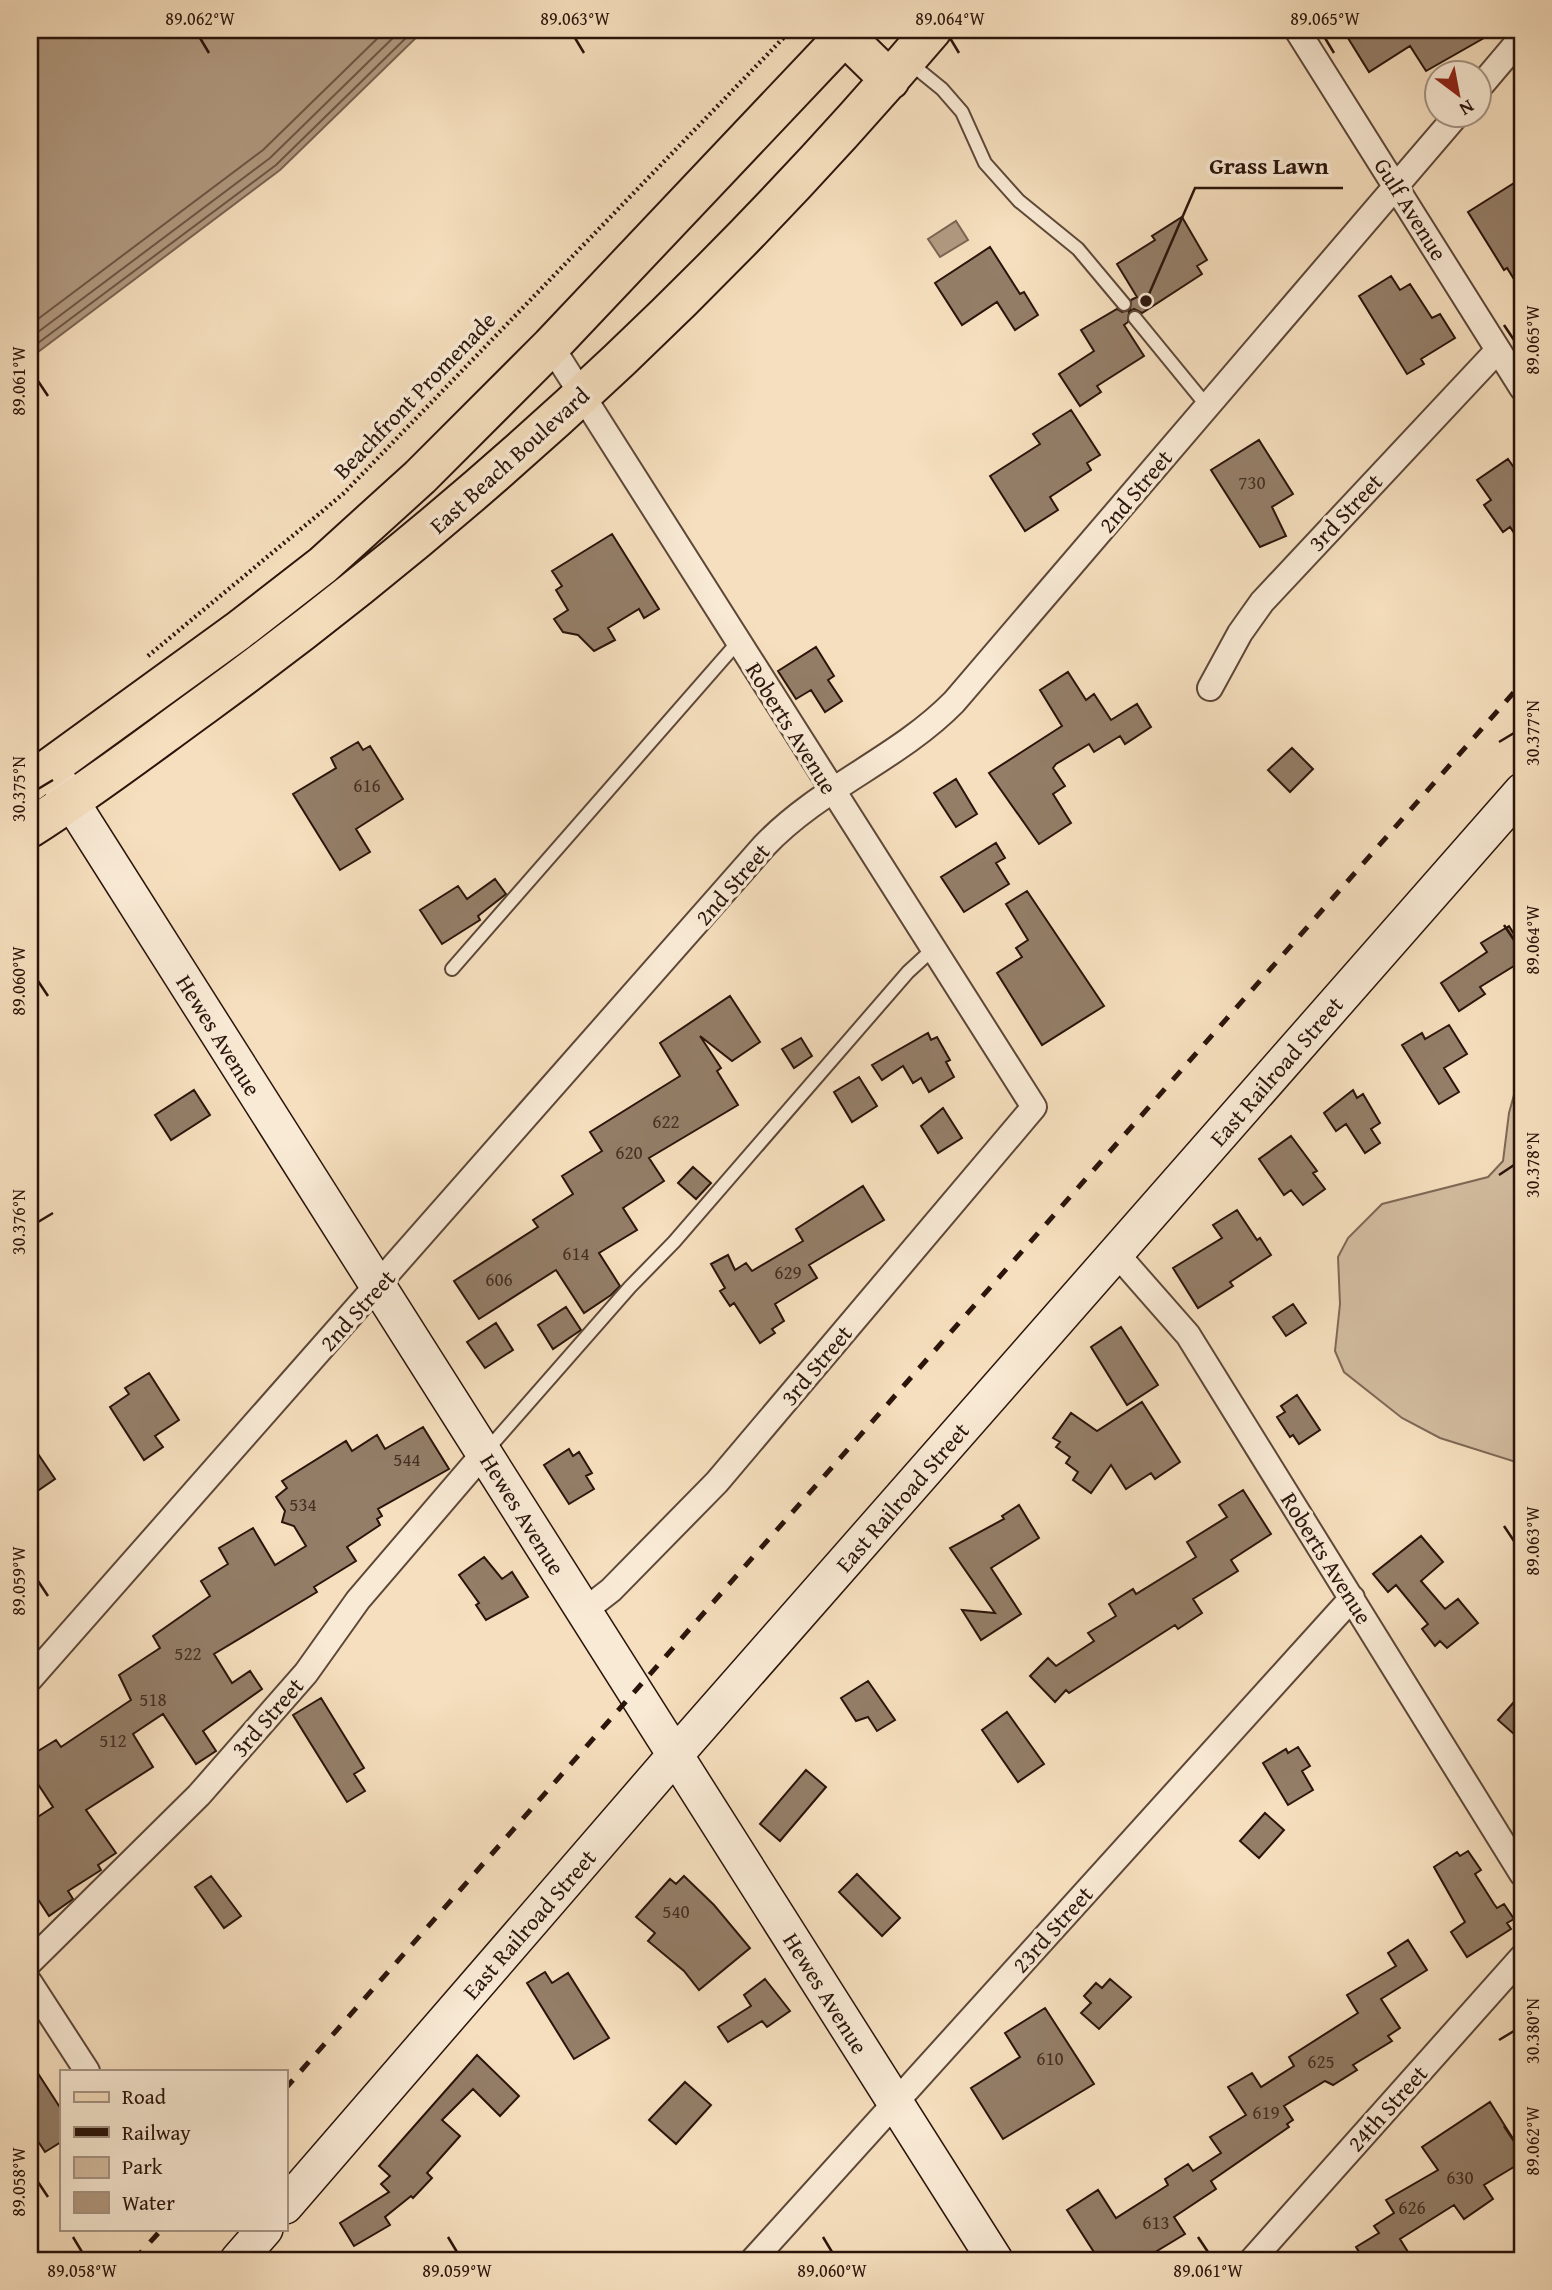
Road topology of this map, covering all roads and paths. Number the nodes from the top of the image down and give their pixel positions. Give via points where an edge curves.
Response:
1 (791, 30) edge
2 (932, 30) edge
3 (1297, 30) edge
4 (848, 33) edge
5 (1522, 37) edge
6 (898, 70) junction
7 (1492, 73) edge
8 (1444, 130) edge
9 (1396, 185) junction
10 (1124, 304) dead end
11 (1135, 318) dead end
12 (551, 346) junction
13 (1498, 351) junction
14 (1522, 388) edge
15 (583, 395) junction
16 (1207, 406) junction
17 (738, 642) junction
18 (141, 662) dead end
19 (1210, 688) dead end
20 (40, 776) edge
21 (831, 790) junction
22 (1522, 791) edge
23 (71, 802) junction
24 (30, 828) edge
25 (933, 949) junction
26 (452, 969) dead end
27 (1034, 1107) joint
28 (1116, 1253) junction
29 (379, 1286) junction
30 (484, 1453) junction
31 (1352, 1598) junction
32 (584, 1611) junction
33 (30, 1679) edge
34 (676, 1754) junction
35 (1522, 1874) edge
36 (1522, 1957) edge
37 (30, 1962) edge
38 (30, 1983) edge
39 (86, 2070) edge
40 (895, 2102) junction
41 (287, 2204) edge
42 (264, 2230) edge
43 (238, 2260) edge
44 (753, 2260) edge
45 (995, 2260) edge
46 (1252, 2260) edge

1 - 18 path, Beachfront Promenade via 343,494
2 - 6 main road, East Beach Boulevard
3 - 9 street, Gulf Avenue
4 - 6 main road
4 - 12 main road, East Beach Boulevard
5 - 7 street
6 - 10 lane via 942,89 962,112 985,163 1011,192 1078,249
6 - 15 main road, East Beach Boulevard via 736,246
8 - 9 street, 2nd Street
9 - 13 street, Gulf Avenue
9 - 16 street, 2nd Street
11 - 16 lane
12 - 15 street, Roberts Avenue
12 - 20 main road, East Beach Boulevard via 420,477 323,565
13 - 14 street, Gulf Avenue
13 - 19 street, 3rd Street via 1262,602
15 - 17 street, Roberts Avenue
15 - 23 main road, East Beach Boulevard via 422,537 273,655
16 - 21 street, 2nd Street via 945,712
17 - 21 street, Roberts Avenue
17 - 26 lane
20 - 23 street, Hewes Avenue
21 - 25 street, Roberts Avenue
21 - 29 street, 2nd Street via 802,809 764,846
22 - 28 street, East Railroad Street
23 - 24 main road, East Beach Boulevard
23 - 29 street, Hewes Avenue
25 - 27 street, Roberts Avenue
25 - 30 lane
27 - 32 street, 3rd Street via 717,1482 611,1590
28 - 31 street, Roberts Avenue via 1188,1335
28 - 34 street, East Railroad Street
29 - 30 street, Hewes Avenue
29 - 33 street, 2nd Street
30 - 32 street, Hewes Avenue
30 - 37 street, 3rd Street via 358,1600 306,1673 199,1795
31 - 35 street, Roberts Avenue
31 - 40 street, 23rd Street
32 - 34 street, Hewes Avenue
34 - 40 street, Hewes Avenue
34 - 41 street, East Railroad Street
36 - 46 street, 24th Street
38 - 39 street
40 - 44 street, 23rd Street
40 - 45 street, Hewes Avenue
42 - 43 street

